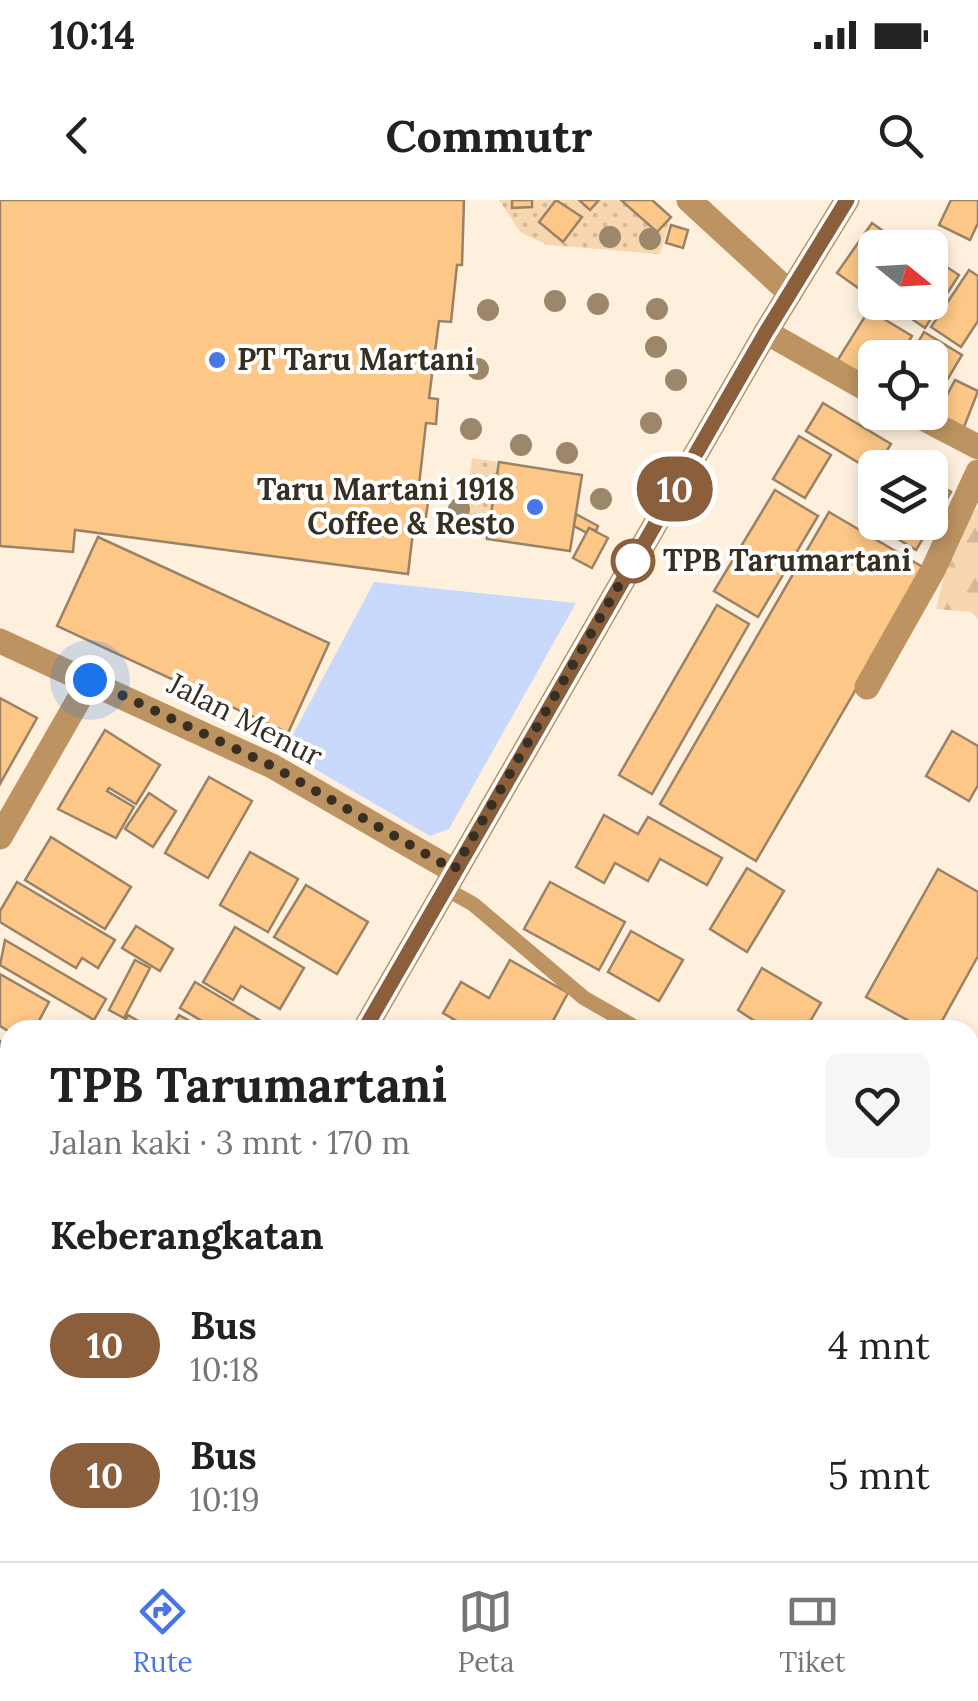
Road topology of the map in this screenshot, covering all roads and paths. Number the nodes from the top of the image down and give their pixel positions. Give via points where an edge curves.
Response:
1 (689, 200) edge
2 (848, 200) edge
3 (790, 293) junction
4 (766, 332) junction
5 (858, 384) edge
6 (945, 430) edge
7 (978, 447) edge
8 (978, 472) edge
9 (0, 642) edge
10 (90, 680) junction
11 (867, 687) dead end
12 (0, 837) edge
13 (449, 879) junction
14 (370, 1020) edge
15 (622, 1020) edge

1 - 3 street
2 - 3 street
3 - 4 street
4 - 5 street
4 - 13 street
6 - 7 street
8 - 11 street
9 - 10 street, Jalan Menur
10 - 12 street
10 - 13 street, Jalan Menur via 272,766
13 - 14 street
13 - 15 lane via 584,998

